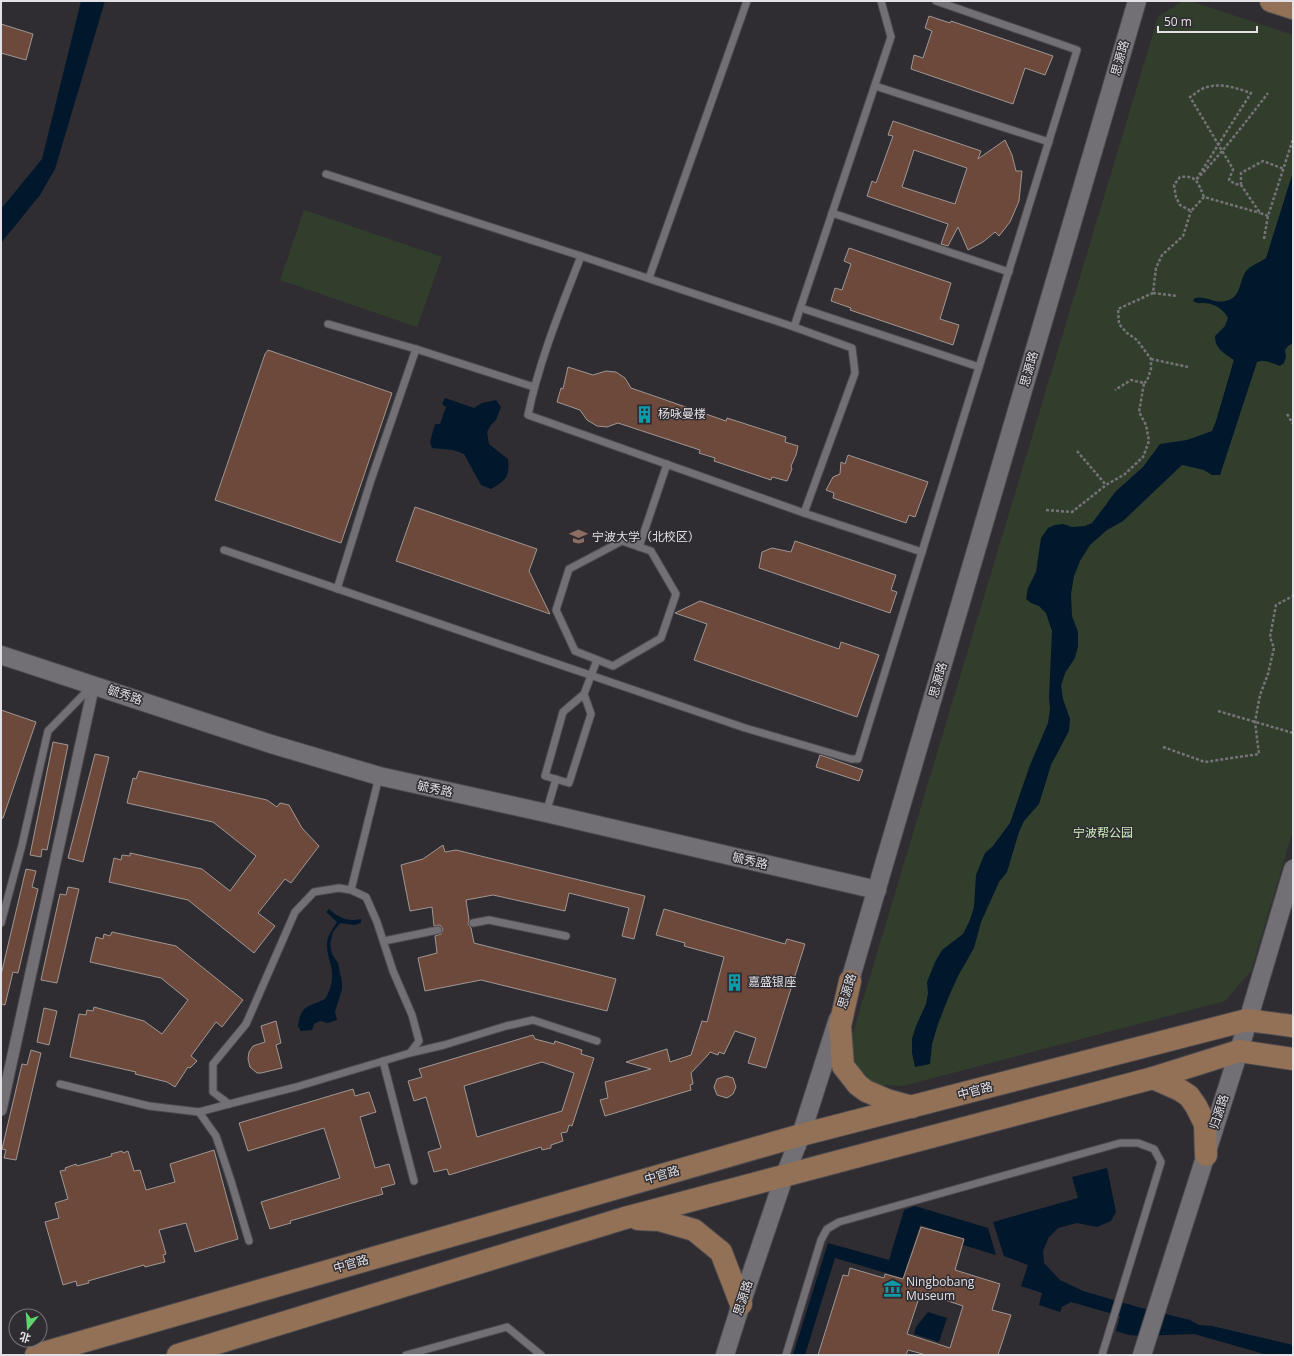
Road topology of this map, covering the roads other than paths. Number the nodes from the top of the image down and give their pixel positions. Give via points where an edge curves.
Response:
1 (747, 1) edge
2 (881, 1) edge
3 (936, 1) edge
4 (1137, 1) edge
5 (1271, 1) edge
6 (1293, 8) edge
7 (874, 86) junction
8 (1049, 142) junction
9 (326, 174) dead end
10 (832, 213) junction
11 (581, 256) junction
12 (1009, 272) junction
13 (649, 278) junction
14 (801, 308) junction
15 (328, 324) dead end
16 (794, 327) junction
17 (416, 349) junction
18 (979, 367) junction
19 (534, 387) junction
20 (667, 464) junction
21 (804, 513) junction
22 (639, 547) junction
23 (224, 550) dead end
24 (922, 552) junction
25 (337, 589) junction
26 (1, 655) edge
27 (597, 660) junction
28 (591, 675) junction
29 (94, 684) junction
30 (584, 694) junction
31 (379, 776) junction
32 (556, 779) junction
33 (546, 813) junction
34 (1293, 869) edge
35 (351, 890) junction
36 (877, 890) junction
37 (1, 923) edge
38 (472, 923) dead end
39 (438, 930) dead end
40 (566, 936) dead end
41 (384, 942) junction
42 (850, 981) junction
43 (1247, 1020) junction
44 (1293, 1026) edge
45 (597, 1041) dead end
46 (1239, 1051) junction
47 (410, 1053) junction
48 (1293, 1059) edge
49 (383, 1061) junction
50 (1153, 1078) junction
51 (60, 1084) dead end
52 (229, 1104) junction
53 (912, 1107) junction
54 (1, 1110) edge
55 (199, 1112) junction
56 (801, 1135) junction
57 (1206, 1155) junction
58 (784, 1177) junction
59 (414, 1181) dead end
60 (625, 1218) junction
61 (248, 1241) dead end
62 (741, 1304) junction
63 (36, 1355) edge
64 (178, 1355) edge
65 (406, 1355) edge
66 (541, 1355) edge
67 (725, 1355) edge
68 (786, 1355) edge
69 (1102, 1355) edge
70 (1142, 1355) edge

1 - 13 lane
2 - 7 lane via 891,37
3 - 8 lane via 1077,50
4 - 36 street, 思源路
5 - 6 main road
7 - 8 lane
7 - 10 lane
8 - 12 lane
9 - 11 lane
10 - 12 lane
10 - 14 lane
11 - 13 lane
11 - 19 lane
12 - 18 lane
13 - 16 lane
14 - 16 lane
14 - 18 lane
15 - 17 lane
16 - 21 lane via 852,348 855,373
17 - 19 lane
17 - 25 lane
18 - 24 lane
19 - 20 lane via 528,416
20 - 21 lane
20 - 22 lane
21 - 24 lane
22 - 27 lane via 651,551 676,594 661,638 613,666
22 - 27 lane via 622,541 569,569 556,610 574,651
23 - 25 lane
24 - 28 lane via 858,759 745,728
25 - 28 lane
26 - 29 street, 毓秀路
27 - 28 lane
28 - 30 lane
29 - 31 street, 毓秀路 via 271,744
29 - 37 lane via 48,731
29 - 54 street
30 - 32 lane via 563,712 545,776
30 - 32 lane via 592,714 569,783
31 - 33 street, 毓秀路
31 - 35 lane
32 - 33 lane
33 - 36 street, 毓秀路
34 - 43 street, 归源路
35 - 41 lane via 366,898
35 - 52 lane via 339,888 314,892 295,912 246,1024 213,1064 212,1092
36 - 42 street, 思源路
38 - 40 lane via 489,920
39 - 41 lane
41 - 47 lane via 412,1015 418,1041
42 - 53 main road via 840,1026 844,1066 858,1085 866,1091
42 - 56 street, 思源路
43 - 44 main road, 中官路
43 - 46 street, 归源路
43 - 53 main road, 中官路
45 - 47 lane via 533,1020
46 - 48 main road
46 - 50 main road
46 - 57 street, 归源路
47 - 49 lane
49 - 52 lane
49 - 59 lane
50 - 57 main road via 1180,1090 1189,1096 1196,1106 1205,1124
50 - 58 main road
51 - 55 lane via 149,1106
52 - 55 lane
53 - 56 main road, 中官路
55 - 61 lane via 216,1136 232,1181
56 - 58 street, 思源路
56 - 63 main road, 中官路
57 - 70 street, 归源路
58 - 60 main road
58 - 62 street, 思源路
60 - 62 main road via 659,1220 694,1230 721,1252
60 - 64 main road
62 - 67 street, 思源路
65 - 66 lane via 507,1327
68 - 69 lane via 821,1240 827,1229 839,1222 1112,1145 1138,1143 1154,1149 1161,1162

